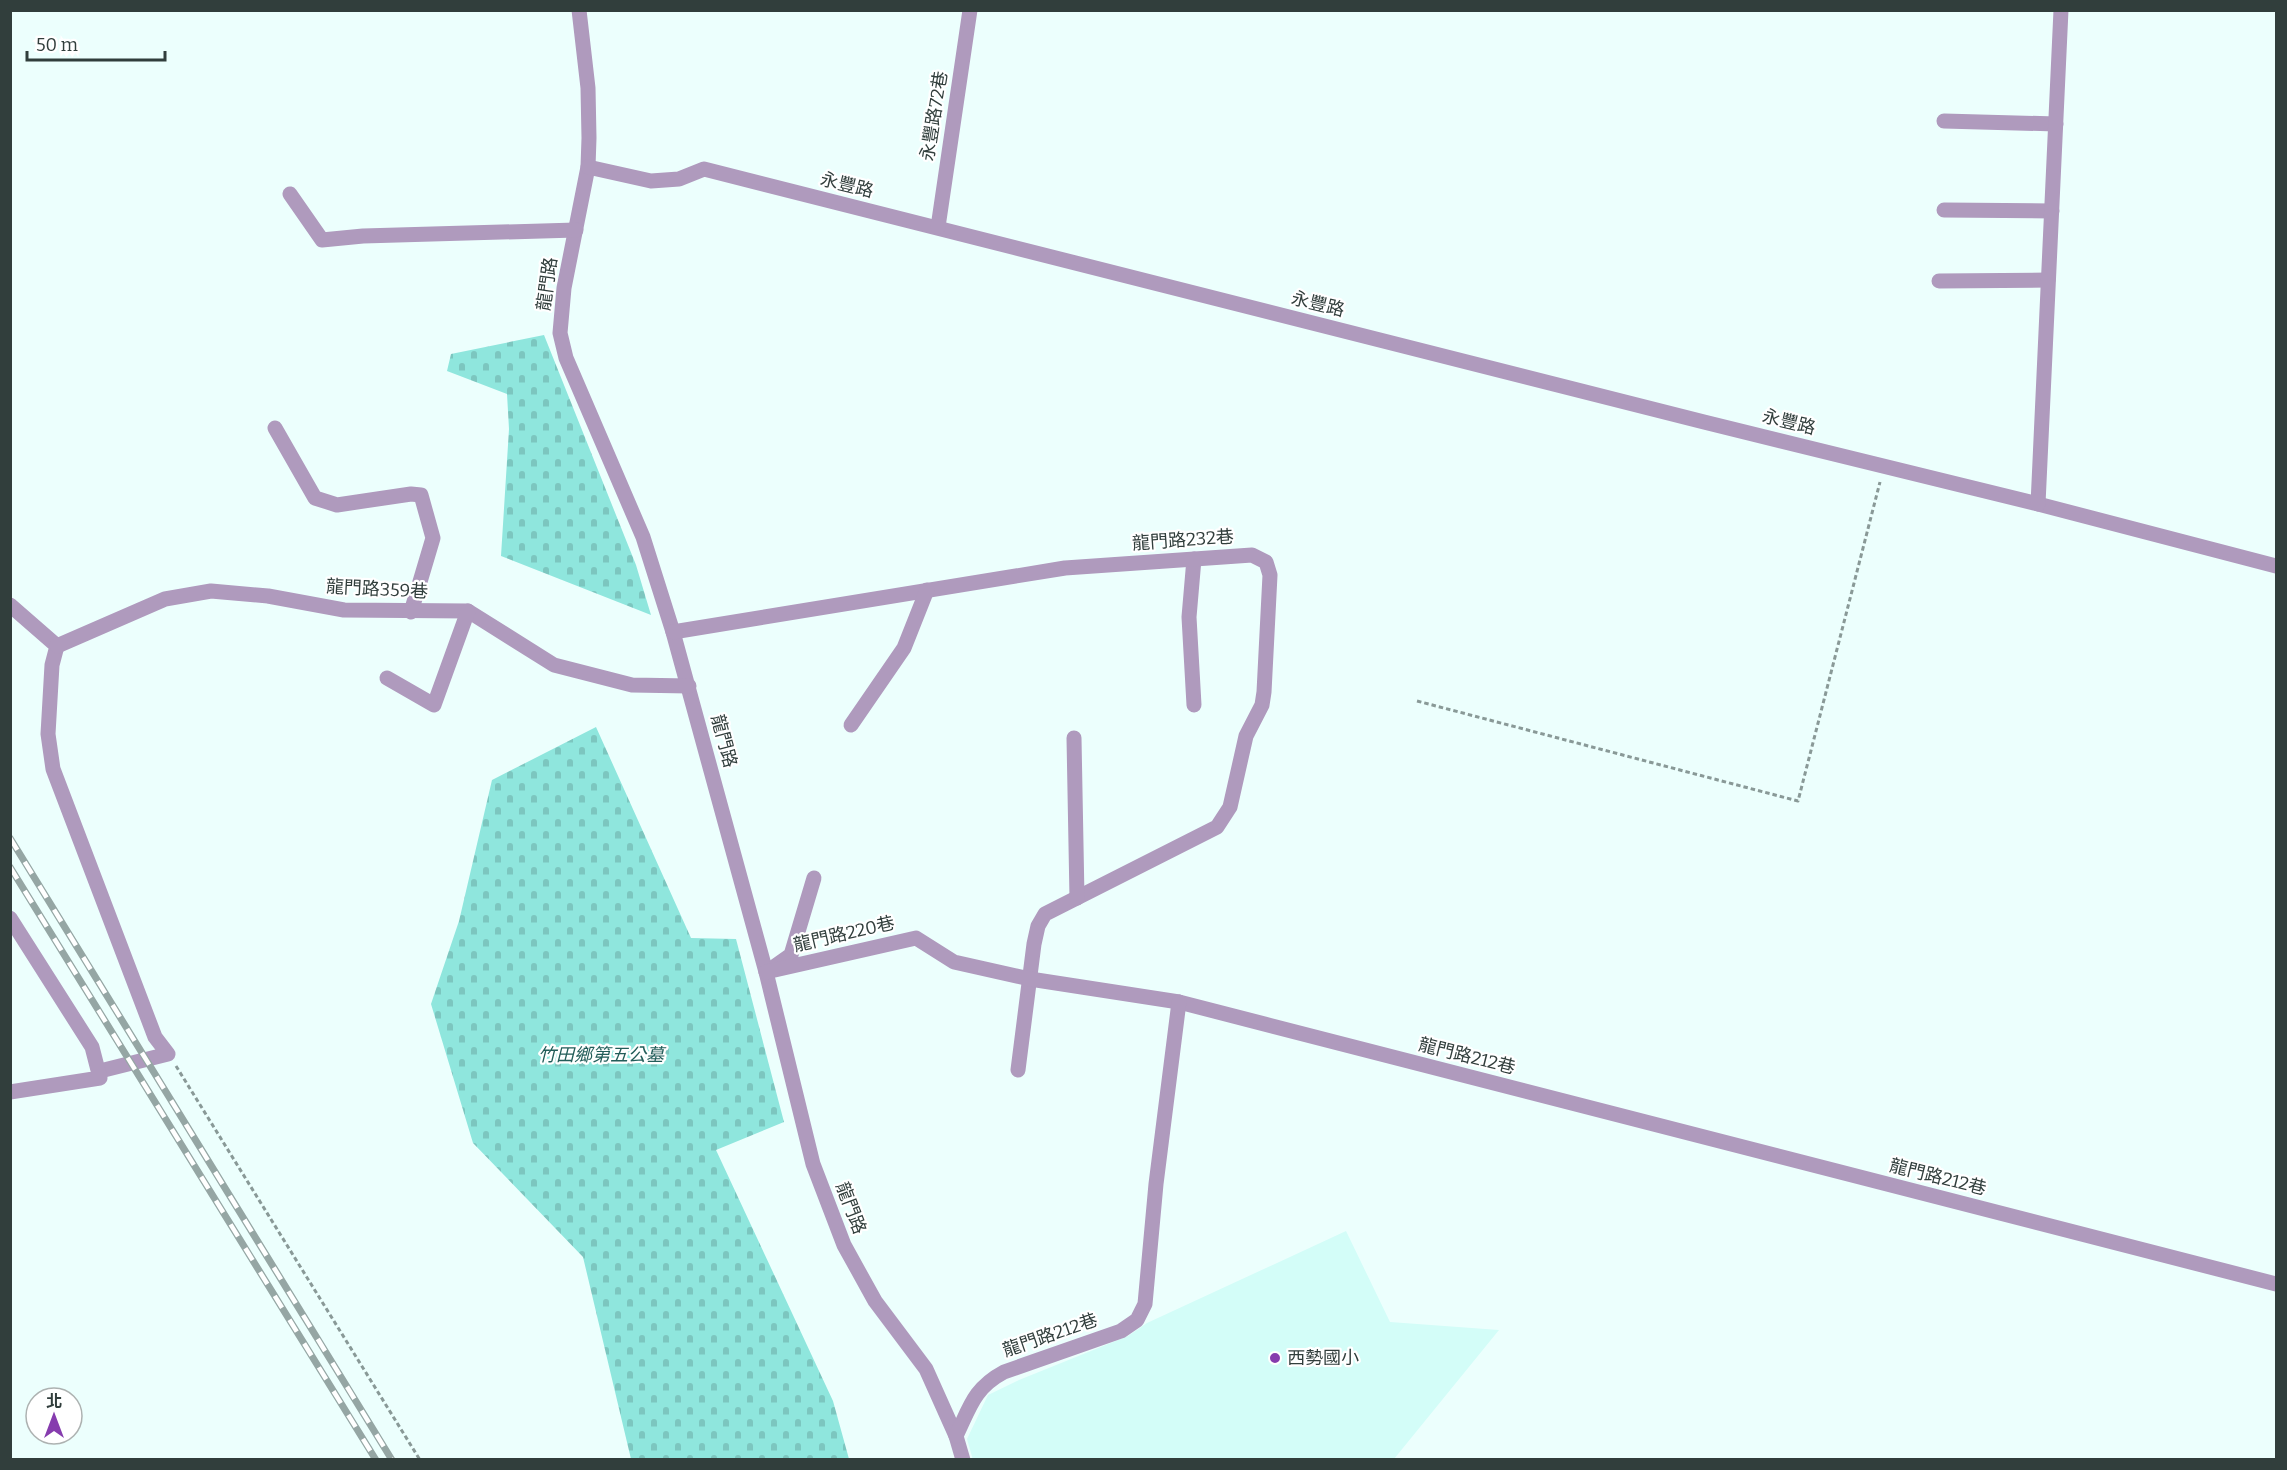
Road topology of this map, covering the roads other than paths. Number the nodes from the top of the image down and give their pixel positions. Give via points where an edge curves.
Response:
1 (579, 10) edge
2 (970, 10) edge
3 (2061, 10) edge
4 (1944, 122) dead end
5 (2056, 124) junction
6 (588, 167) junction
7 (290, 194) dead end
8 (1944, 210) dead end
9 (2052, 211) junction
10 (938, 227) junction
11 (576, 230) junction
12 (2048, 280) junction
13 (1939, 281) dead end
14 (275, 428) dead end
15 (2038, 504) junction
16 (1194, 559) junction
17 (2277, 566) edge
18 (927, 590) junction
19 (10, 605) edge
20 (468, 611) junction
21 (411, 612) junction
22 (673, 632) junction
23 (57, 646) junction
24 (387, 678) dead end
25 (689, 686) junction
26 (1194, 705) dead end
27 (851, 725) dead end
28 (1074, 738) dead end
29 (814, 878) dead end
30 (1077, 898) junction
31 (10, 918) edge
32 (766, 972) junction
33 (1030, 979) junction
34 (1179, 1002) junction
35 (1018, 1070) dead end
36 (100, 1071) junction
37 (10, 1092) edge
38 (2277, 1284) edge
39 (956, 1436) junction
40 (963, 1460) edge

1 - 6 street, 龍門路 via 588,88
2 - 10 street, 永豐路72巷
3 - 5 street
4 - 5 street
5 - 9 street
6 - 10 street, 永豐路 via 651,181 679,179 704,169
6 - 11 street, 龍門路
7 - 11 street via 322,240
8 - 9 street
9 - 12 street
10 - 15 street, 永豐路
11 - 22 street, 龍門路 via 560,333 566,358 643,537
12 - 13 street
12 - 15 street
14 - 21 street via 315,498 337,505 421,495 433,538
15 - 17 street, 永豐路
16 - 18 street, 龍門路232巷 via 1065,568
16 - 26 street via 1189,617
16 - 30 street, 龍門路232巷 via 1252,555 1266,562 1270,575 1263,699 1246,736 1230,807 1217,827
18 - 22 street, 龍門路232巷
18 - 27 street via 904,648
19 - 23 street
20 - 21 street, 龍門路359巷
20 - 24 street via 434,705
20 - 25 street via 554,665 632,685
21 - 23 street, 龍門路359巷 via 344,610 268,596 211,591 165,599
22 - 25 street, 龍門路
23 - 36 street via 52,665 48,734 53,769 155,1037 168,1054
25 - 32 street, 龍門路
28 - 30 street
29 - 32 street via 791,955
30 - 33 street via 1045,914 1038,926
31 - 36 street via 92,1047
32 - 33 street, 龍門路220巷 via 916,938 954,962
32 - 39 street, 龍門路 via 813,1164 844,1245 874,1301 926,1369
33 - 34 street, 龍門路220巷
33 - 35 street
34 - 38 street, 龍門路212巷
34 - 39 street, 龍門路212巷 via 1145,1304 1137,1320 1121,1331 988,1380 977,1393
36 - 37 street via 100,1078
39 - 40 street, 龍門路

